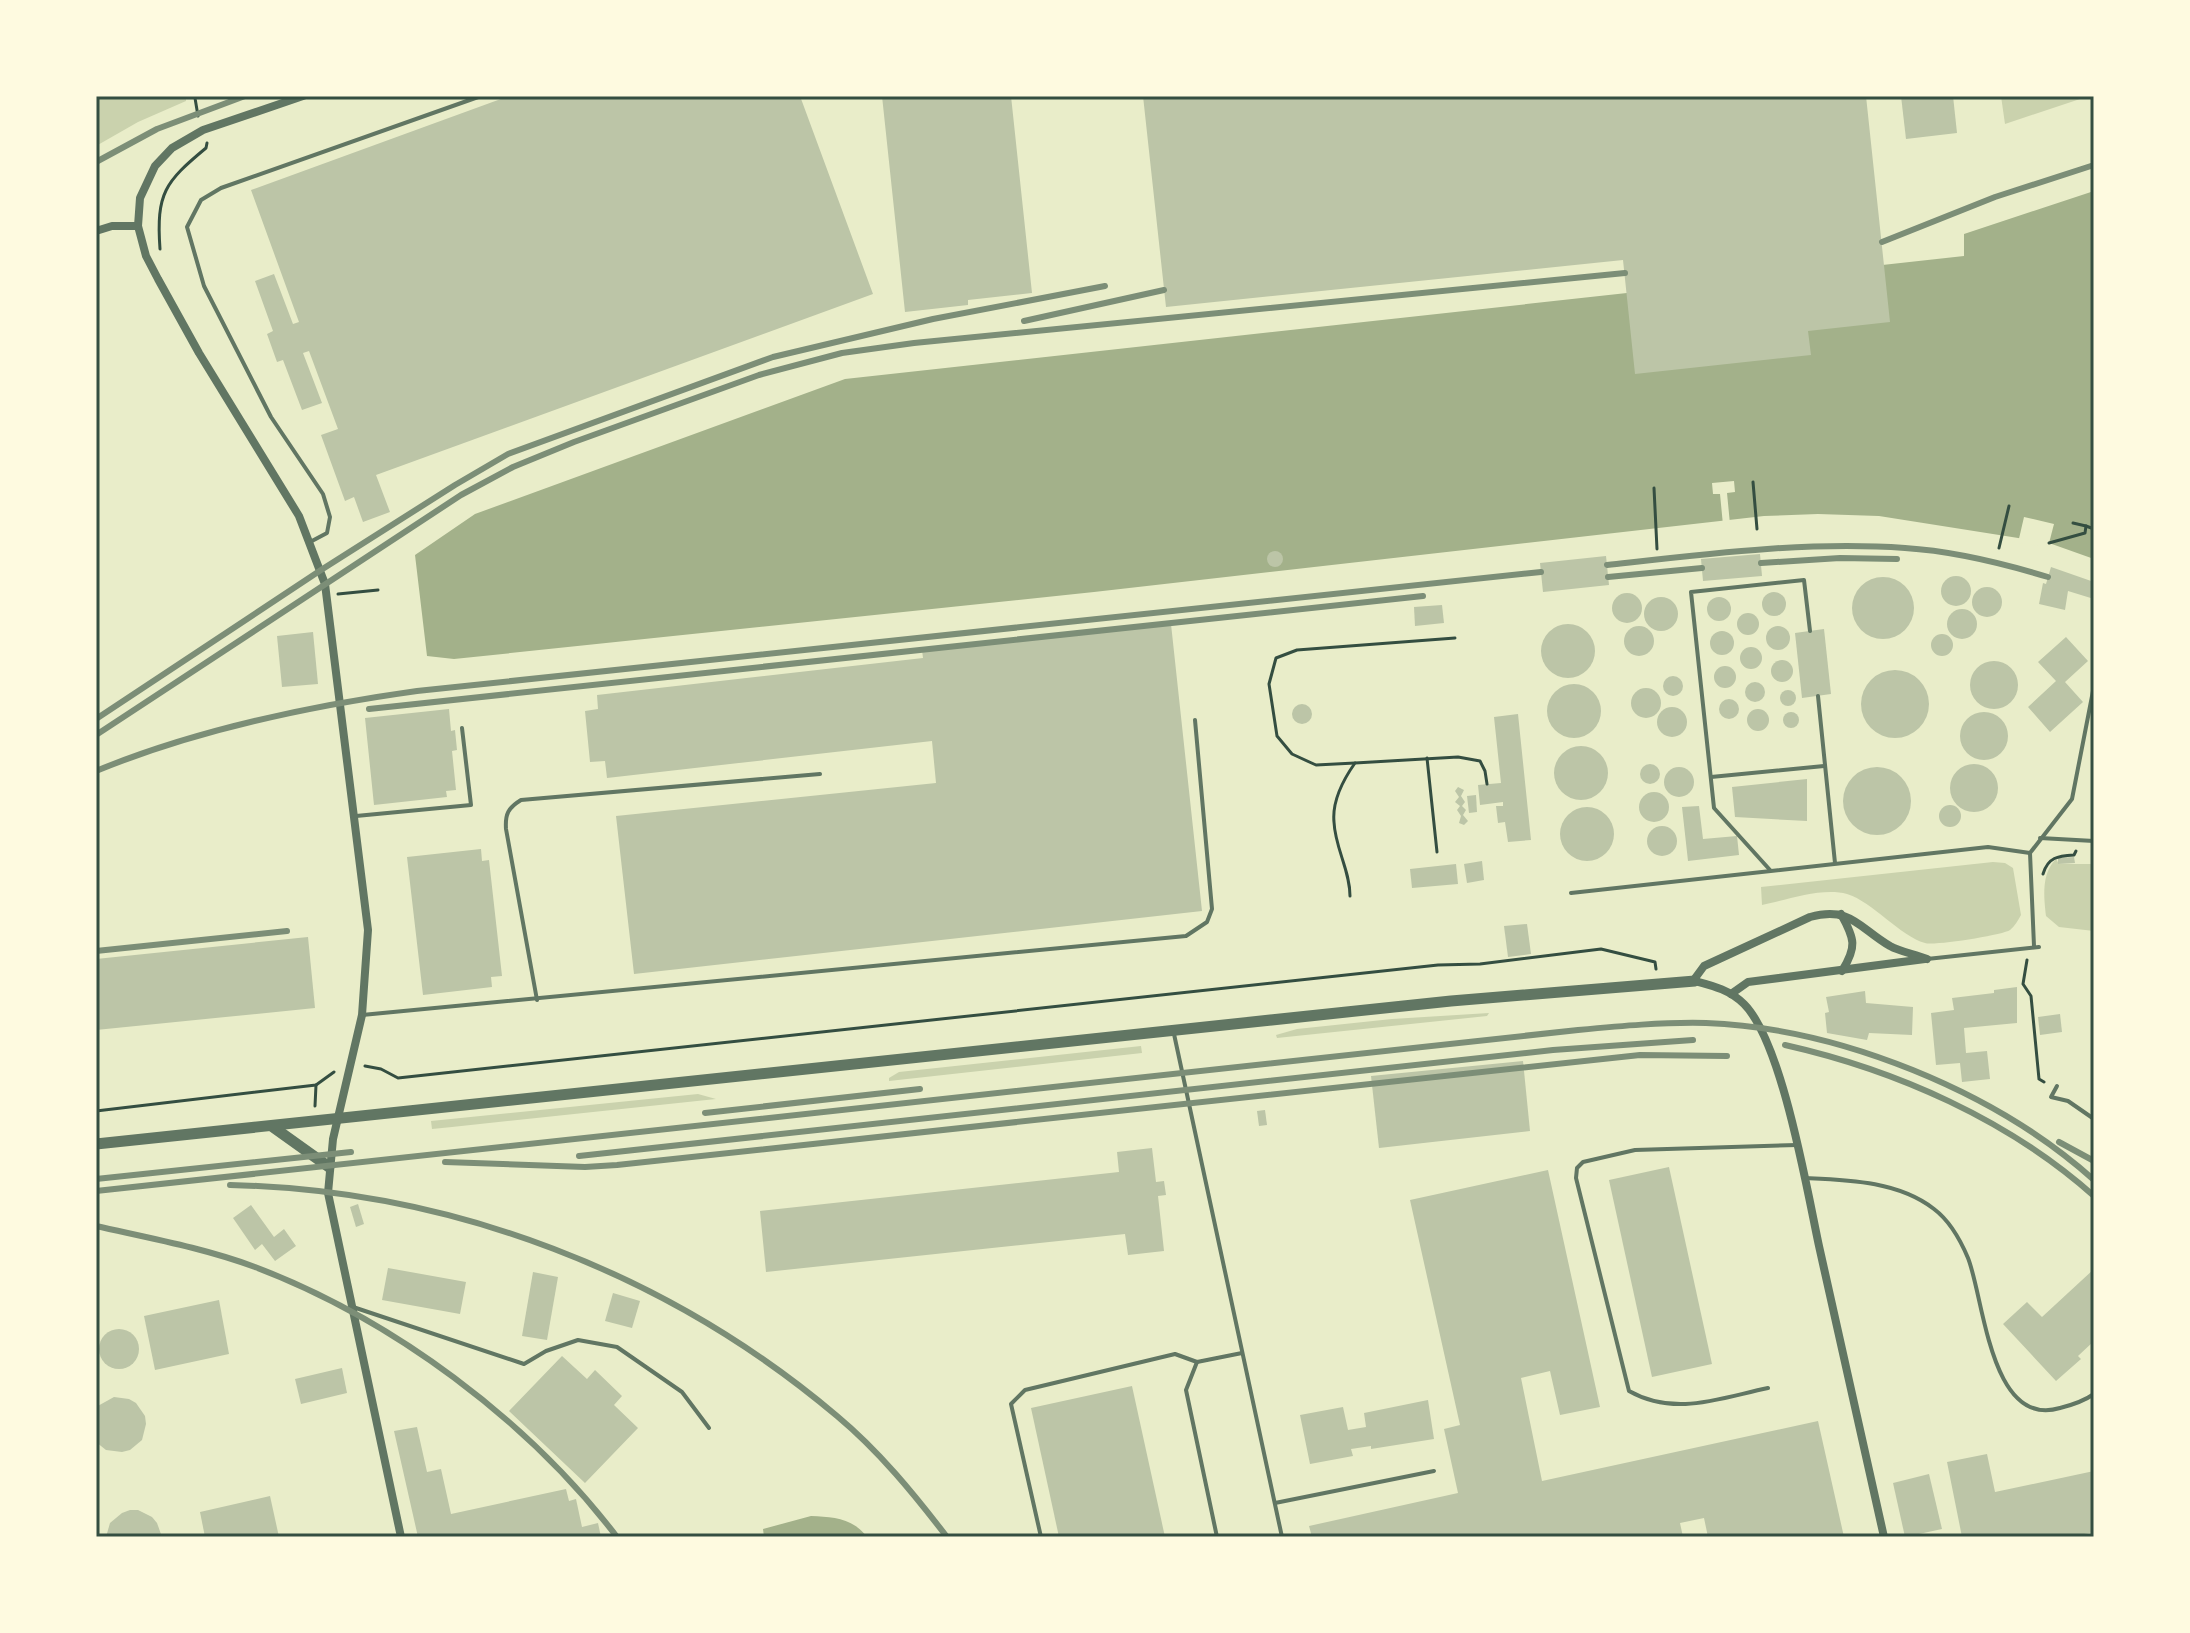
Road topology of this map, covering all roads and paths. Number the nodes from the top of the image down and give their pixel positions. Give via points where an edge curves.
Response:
1 (200, 96) edge
2 (303, 96) edge
3 (481, 96) edge
4 (203, 130) junction
5 (138, 226) junction
6 (96, 231) edge
7 (158, 279) junction
8 (1753, 482) dead end
9 (1654, 488) dead end
10 (2009, 506) dead end
11 (2073, 523) dead end
12 (2086, 526) junction
13 (1757, 529) dead end
14 (2094, 529) edge
15 (310, 542) junction
16 (2049, 543) dead end
17 (1999, 548) dead end
18 (1657, 549) dead end
19 (378, 590) dead end
20 (328, 595) junction
21 (1810, 631) dead end
22 (1455, 638) dead end
23 (2094, 686) edge
24 (1818, 696) dead end
25 (1195, 720) dead end
26 (462, 728) dead end
27 (1427, 758) junction
28 (1355, 763) junction
29 (1824, 766) junction
30 (820, 774) dead end
31 (1711, 777) junction
32 (1487, 784) dead end
33 (354, 817) junction
34 (2040, 838) junction
35 (2085, 841) junction
36 (2094, 841) edge
37 (1437, 852) dead end
38 (2030, 853) junction
39 (1835, 863) junction
40 (1770, 870) junction
41 (2043, 877) dead end
42 (1571, 893) dead end
43 (1350, 896) dead end
44 (1841, 914) junction
45 (2034, 947) junction
46 (1927, 959) junction
47 (1842, 971) junction
48 (1694, 981) junction
49 (1657, 983) junction
50 (1731, 994) junction
51 (537, 1000) junction
52 (362, 1015) junction
53 (1173, 1032) junction
54 (348, 1070) junction
55 (2056, 1088) joint
56 (96, 1111) edge
57 (2094, 1119) edge
58 (337, 1120) junction
59 (273, 1127) junction
60 (96, 1144) edge
61 (1797, 1145) junction
62 (329, 1167) junction
63 (1804, 1178) junction
64 (351, 1307) junction
65 (1242, 1353) junction
66 (1197, 1362) junction
67 (1768, 1388) dead end
68 (2094, 1394) edge
69 (709, 1428) dead end
70 (1434, 1471) dead end
71 (1275, 1503) junction
72 (401, 1537) edge
73 (1041, 1537) edge
74 (1217, 1537) edge
75 (1282, 1537) edge
76 (1884, 1537) edge

1 - 4 path via 195,104
2 - 4 street
3 - 15 lane via 221,188 201,200 187,227 204,286 271,417 323,494 330,517 327,533
4 - 5 street via 172,148 155,166 140,198
4 - 7 path via 206,148 179,170 161,203
5 - 6 street
5 - 7 street
7 - 15 street
8 - 13 path
9 - 18 path
10 - 17 path
11 - 12 path
12 - 14 path
12 - 16 path via 2085,533
15 - 20 street
19 - 20 path
20 - 33 street
21 - 31 lane via 1804,580 1691,592
22 - 28 path via 1297,650 1276,658 1269,684 1277,736 1292,754 1316,765
23 - 34 lane via 2072,799
24 - 29 lane
25 - 51 lane via 1212,909 1207,922 1186,936
26 - 33 lane via 471,805
27 - 28 path
27 - 32 path via 1480,761
27 - 37 path
28 - 43 path via 1341,783 1333,821
29 - 31 lane
29 - 39 lane
30 - 51 lane via 521,800 511,806 506,829
31 - 40 lane via 1714,808
33 - 52 street via 368,930
34 - 35 lane
34 - 38 lane
35 - 36 lane
35 - 41 path via 2074,855 2049,861
38 - 39 lane via 1988,847
38 - 45 lane
39 - 40 lane
40 - 42 lane
44 - 46 street via 1891,946
44 - 47 street via 1852,934 1853,954
44 - 48 street via 1810,917 1704,966
45 - 46 lane
45 - 55 path via 2023,984 2031,996 2039,1079
46 - 47 street
47 - 50 street via 1748,982
48 - 49 street
48 - 50 street
49 - 53 street
49 - 54 path via 1655,962 1601,949 398,1078 367,1066
50 - 61 street via 1745,1004 1765,1041
51 - 52 lane
52 - 54 street
53 - 58 street
53 - 65 lane
54 - 56 path via 334,1072 316,1085
54 - 58 street
55 - 57 lane via 2051,1097 2068,1101
58 - 59 street
58 - 62 street
59 - 60 street
59 - 62 street
61 - 63 street
61 - 67 lane via 1635,1150 1577,1168 1629,1391 1681,1406
62 - 64 street via 328,1193
63 - 68 lane via 1901,1190 1934,1209 1956,1231 1997,1369 2018,1398 2034,1409 2051,1411
63 - 76 street
64 - 69 lane via 524,1364 578,1340 617,1347 682,1392
64 - 72 street
65 - 66 lane
65 - 71 lane
66 - 73 lane via 1175,1354 1025,1390 1011,1404
66 - 74 lane via 1186,1390
70 - 71 lane
71 - 75 lane

